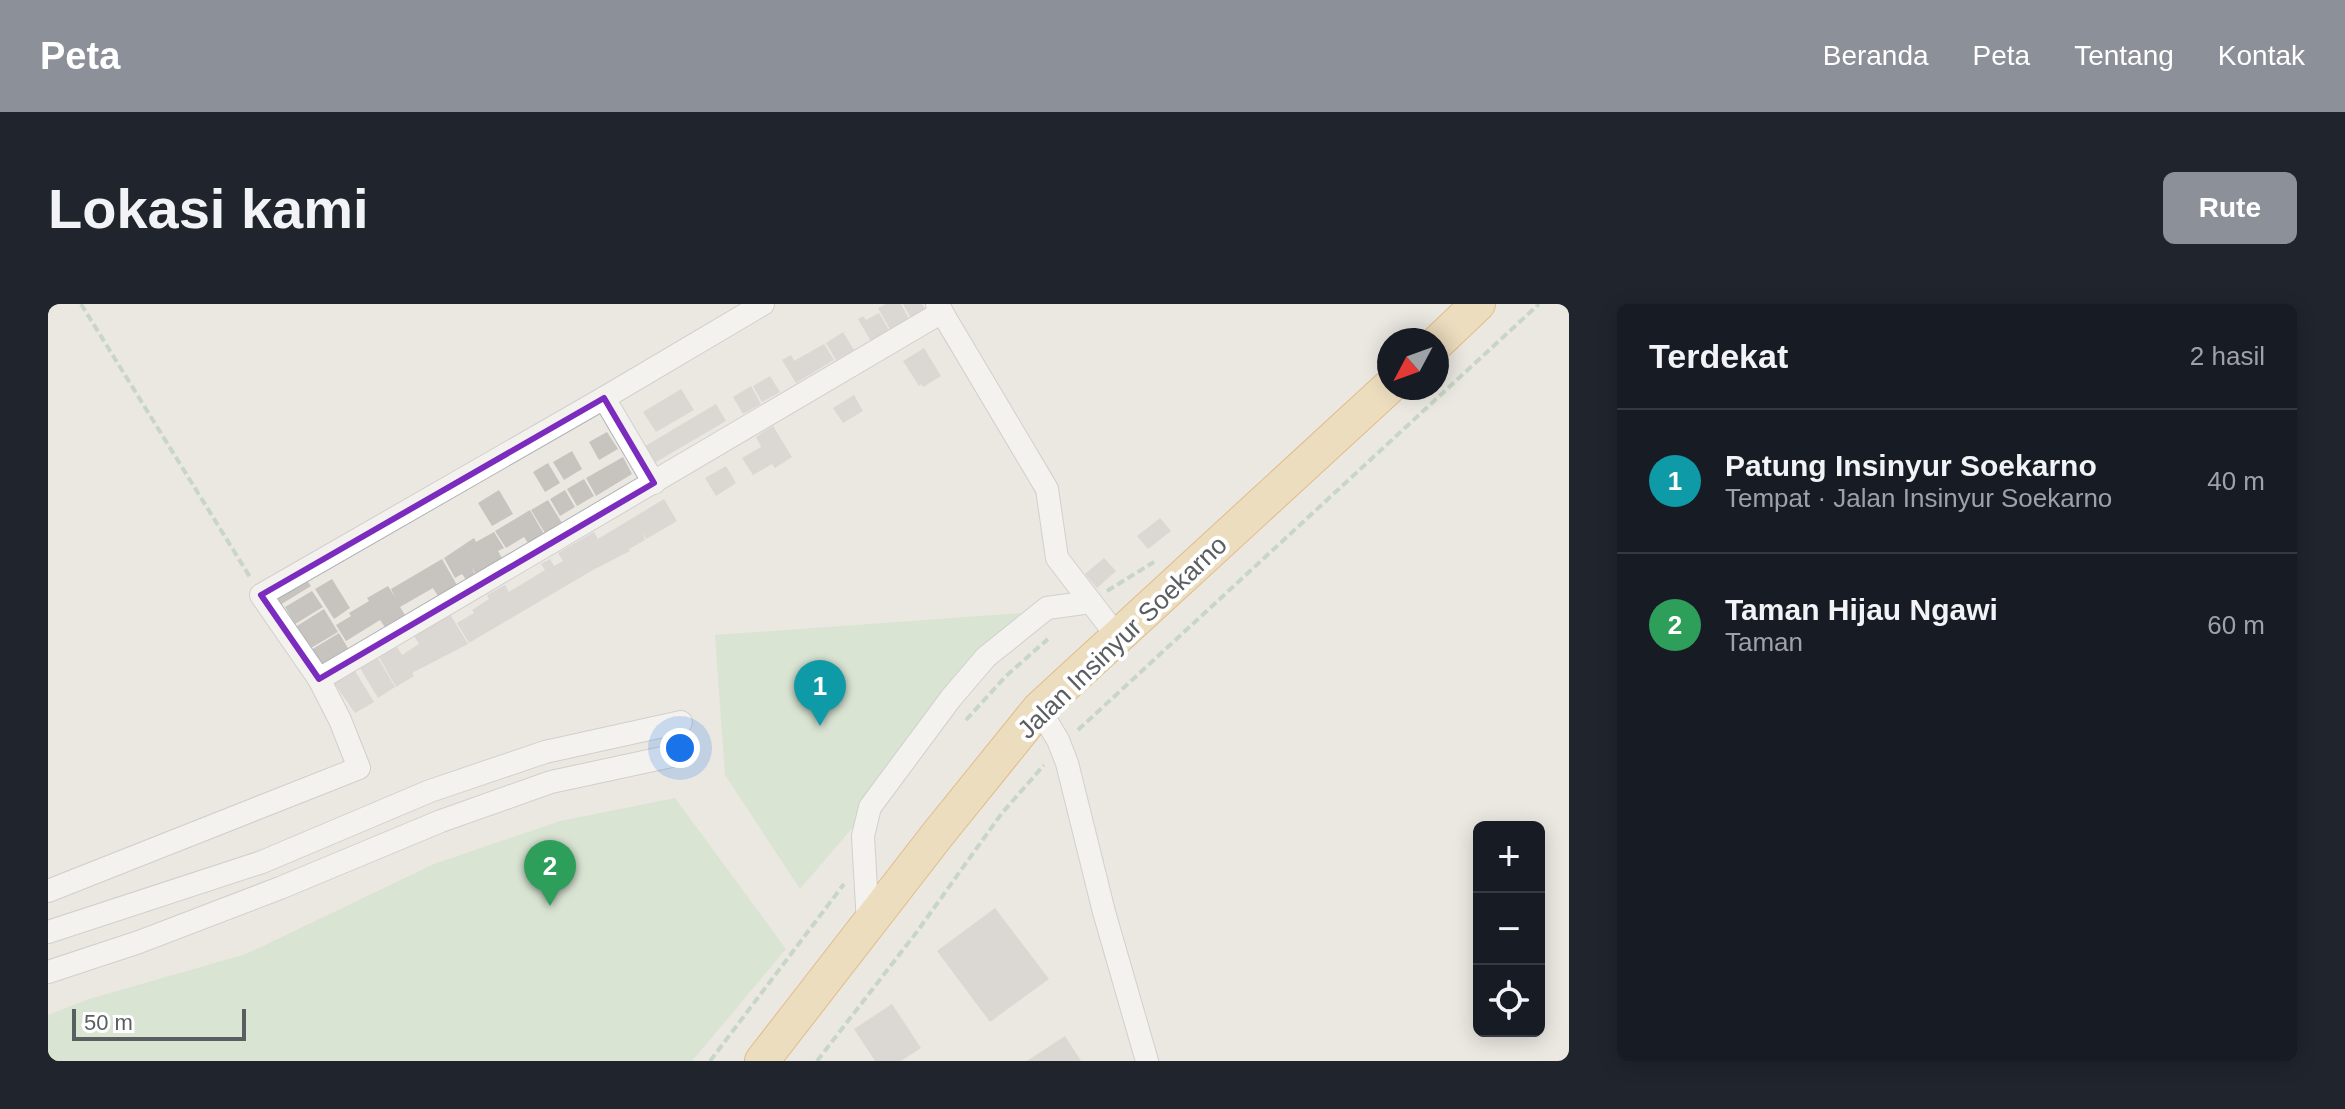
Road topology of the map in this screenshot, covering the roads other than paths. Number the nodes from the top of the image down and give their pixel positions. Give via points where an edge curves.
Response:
1 (763, 304) edge
2 (1478, 304) edge
3 (940, 308) edge
4 (1449, 332) edge
5 (604, 398) junction
6 (1377, 398) edge
7 (654, 483) junction
8 (1091, 602) junction
9 (1117, 636) junction
10 (319, 679) junction
11 (1039, 709) junction
12 (681, 722) dead end
13 (681, 754) dead end
14 (48, 891) edge
15 (868, 924) junction
16 (48, 932) edge
17 (48, 972) edge
18 (762, 1061) edge
19 (1147, 1061) edge

1 - 5 street
2 - 4 highway
3 - 7 street
3 - 8 street via 1047,489 1057,558
5 - 7 street
5 - 10 street via 261,595
6 - 9 highway, Jalan Insinyur Soekarno
7 - 10 street
8 - 9 street
8 - 15 street via 1047,608 986,657 870,807 863,836
9 - 11 highway, Jalan Insinyur Soekarno
10 - 14 street via 359,768
11 - 15 highway, Jalan Insinyur Soekarno
11 - 19 street via 1067,763
12 - 16 street via 545,752 430,791 262,862
13 - 17 street via 551,782 139,942
15 - 18 highway, Jalan Insinyur Soekarno

